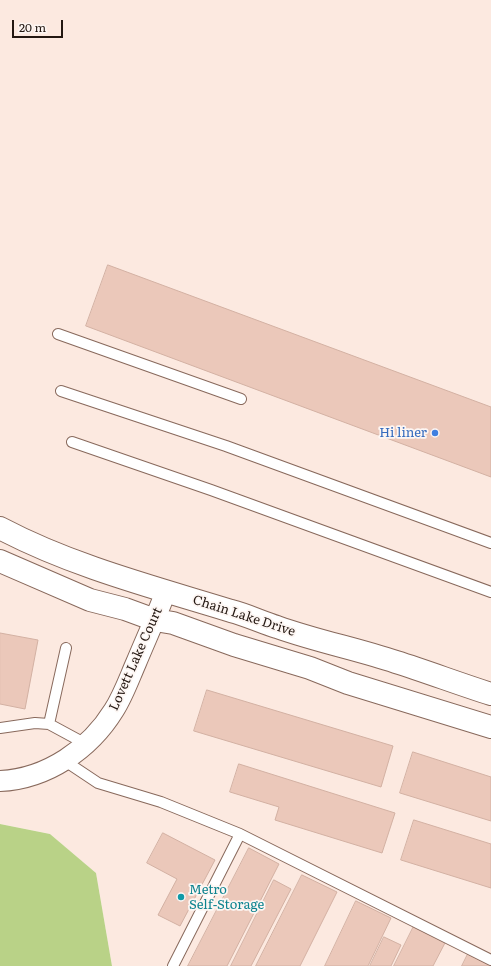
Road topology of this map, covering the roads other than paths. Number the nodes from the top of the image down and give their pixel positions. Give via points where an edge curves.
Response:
1 (58, 334) dead end
2 (61, 391) dead end
3 (241, 399) dead end
4 (72, 442) dead end
5 (0, 528) edge
6 (491, 543) edge
7 (0, 561) edge
8 (166, 590) junction
9 (491, 592) edge
10 (155, 620) junction
11 (66, 648) dead end
12 (491, 694) edge
13 (49, 724) junction
14 (491, 727) edge
15 (0, 728) edge
16 (86, 744) junction
17 (65, 761) junction
18 (0, 781) edge
19 (240, 834) junction
20 (491, 960) edge
21 (173, 966) edge

1 - 3 lane
2 - 6 lane via 226,446
4 - 9 lane via 218,492
5 - 8 street, Chain Lake Drive via 54,554
7 - 10 street via 90,600
8 - 10 street, Lovett Lake Court
8 - 12 street, Chain Lake Drive via 277,628 396,662
10 - 14 street via 173,623 348,683
10 - 16 street, Lovett Lake Court via 115,709 97,734
11 - 13 lane
13 - 15 lane via 35,723
13 - 16 lane
16 - 17 street, Lovett Lake Court
17 - 18 street, Lovett Lake Court via 33,775
17 - 19 lane via 98,783 161,802
19 - 20 lane
19 - 21 lane

